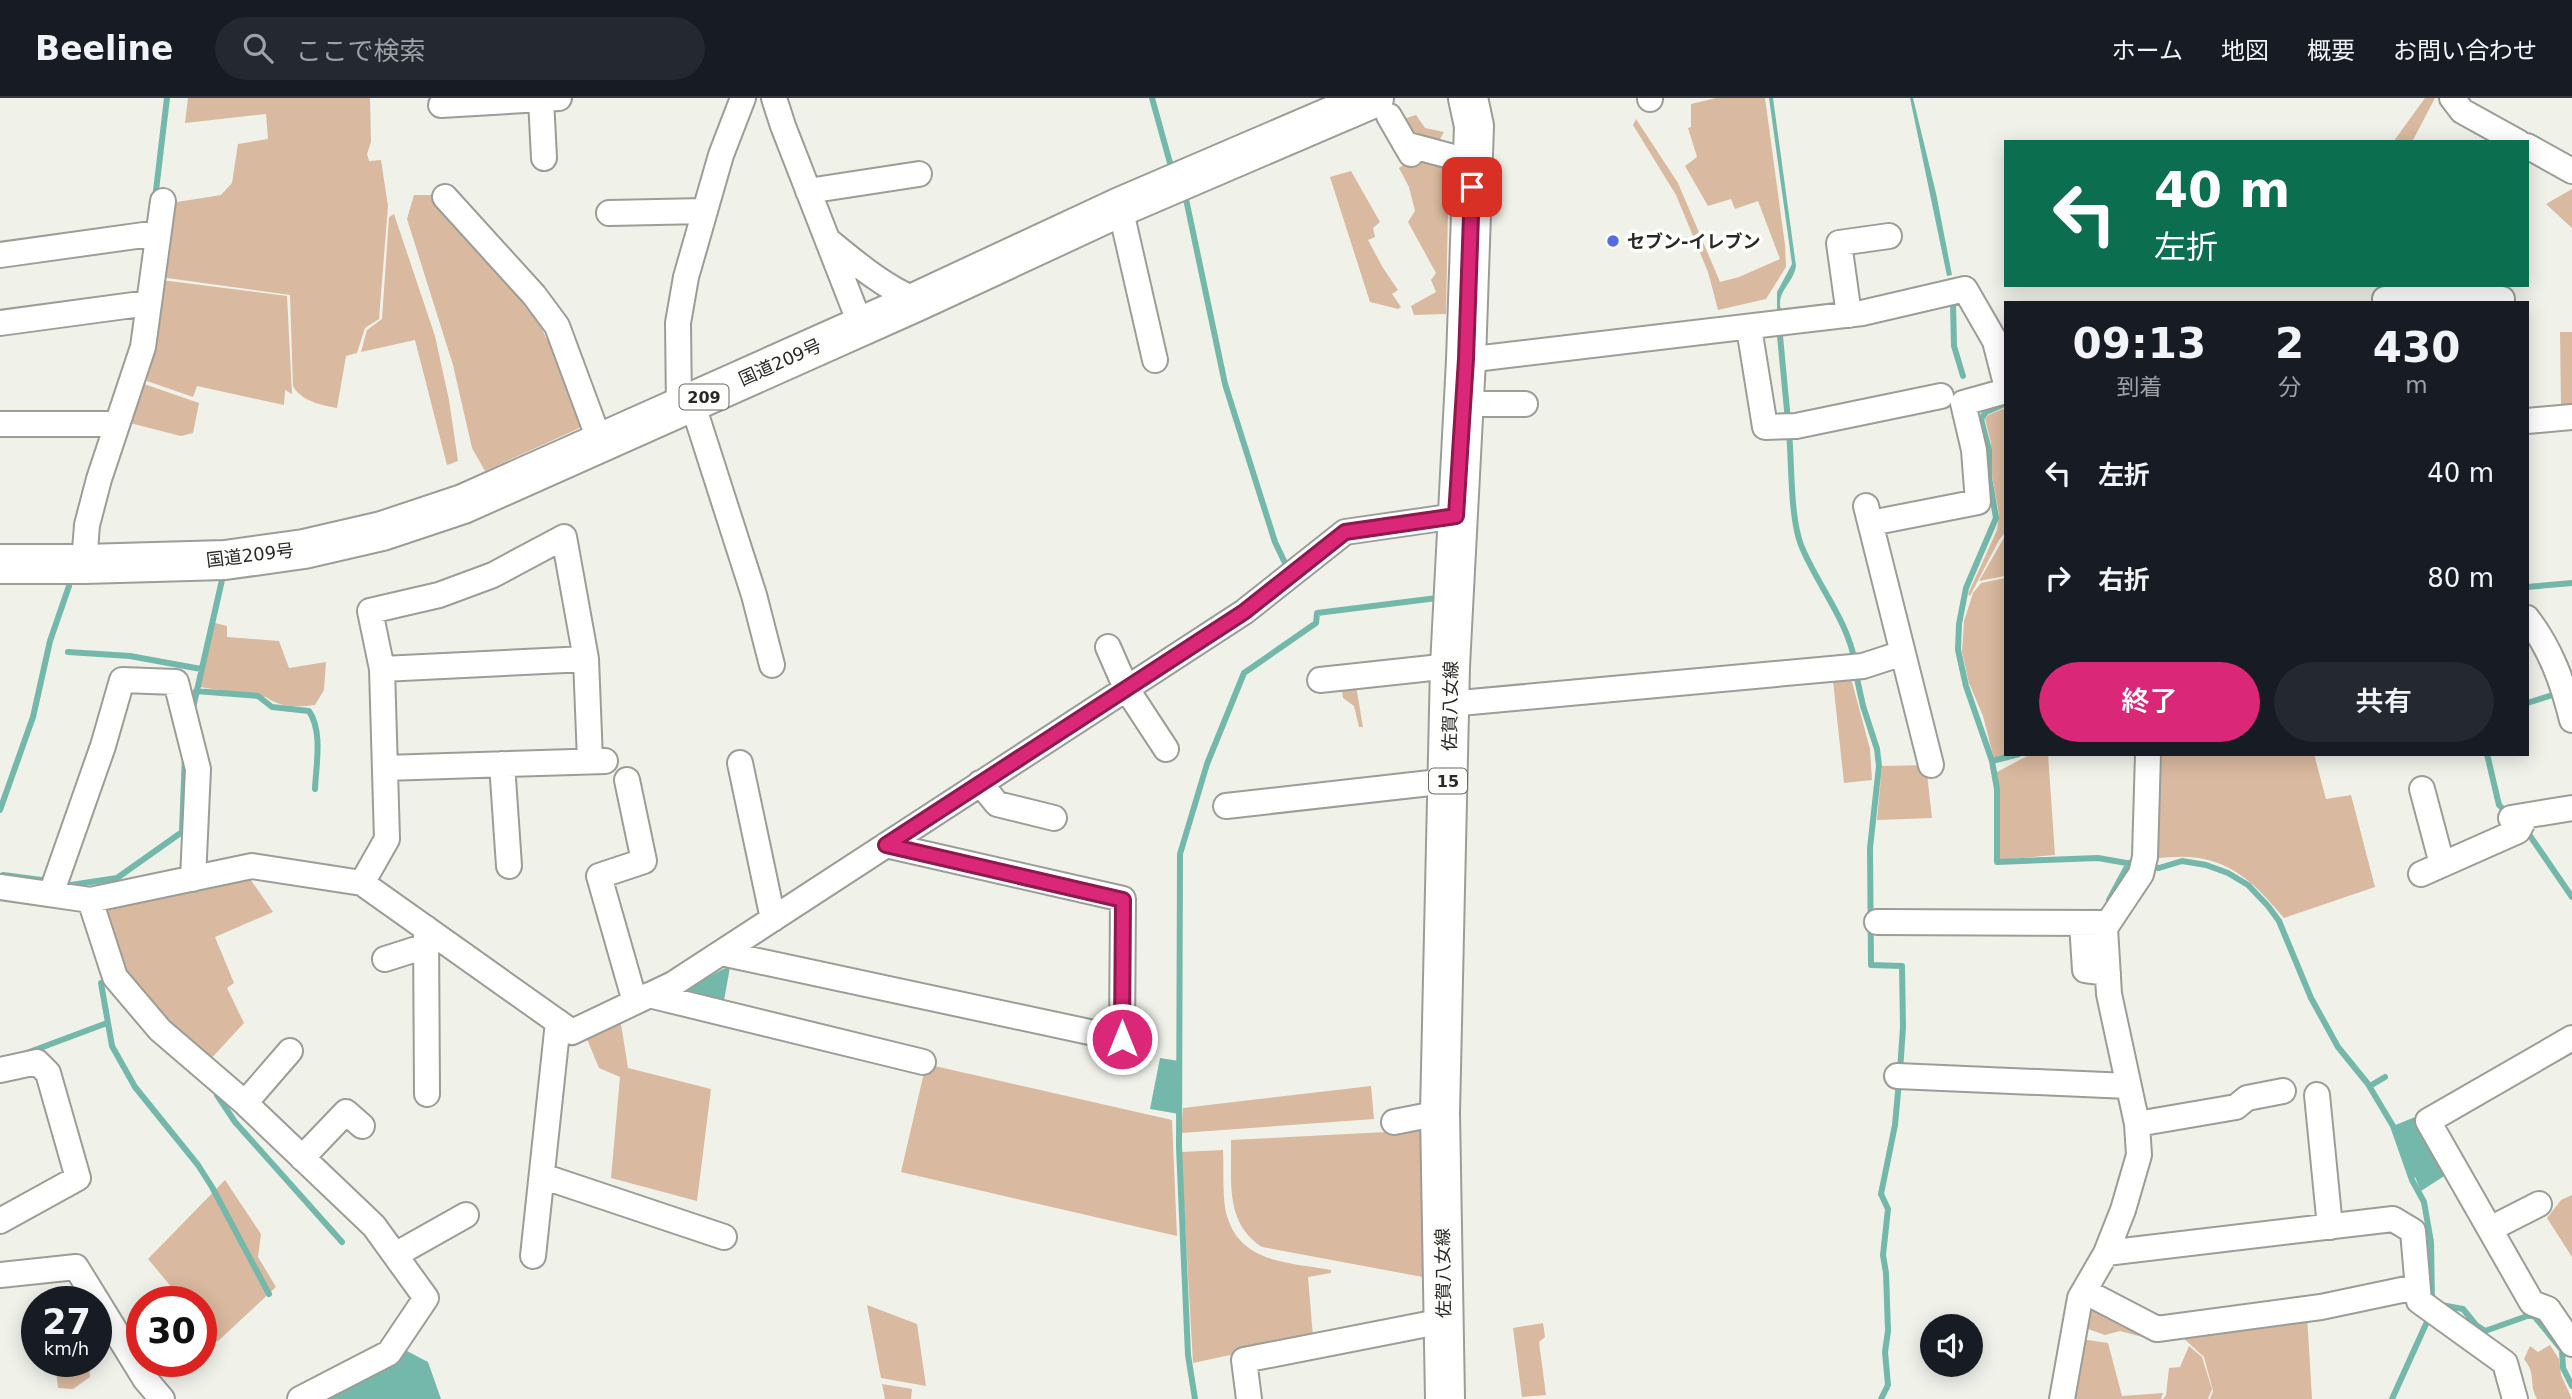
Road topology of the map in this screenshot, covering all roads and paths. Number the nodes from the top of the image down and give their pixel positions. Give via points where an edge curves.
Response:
1 (743, 98) edge
2 (774, 98) edge
3 (1468, 98) edge
4 (2452, 98) edge
5 (550, 99) edge
6 (441, 105) dead end
7 (1382, 107) edge
8 (2514, 140) edge
9 (2529, 147) edge
10 (544, 158) dead end
11 (1472, 163) junction
12 (2572, 171) edge
13 (919, 174) dead end
14 (808, 191) junction
15 (445, 197) dead end
16 (163, 201) dead end
17 (1120, 207) junction
18 (705, 211) junction
19 (608, 213) dead end
20 (158, 233) junction
21 (1889, 236) dead end
22 (827, 240) junction
23 (0, 255) edge
24 (2385, 296) edge
25 (918, 301) junction
26 (2502, 301) edge
27 (148, 303) junction
28 (1849, 315) junction
29 (0, 323) edge
30 (861, 326) junction
31 (1749, 328) junction
32 (1466, 359) junction
33 (1155, 360) dead end
34 (2004, 376) edge
35 (2004, 392) edge
36 (1941, 396) dead end
37 (1483, 404) dead end
38 (1525, 404) dead end
39 (686, 405) junction
40 (2572, 418) edge
41 (2529, 421) edge
42 (0, 424) edge
43 (117, 424) junction
44 (600, 442) junction
45 (1456, 516) junction
46 (0, 564) edge
47 (84, 565) junction
48 (2529, 620) edge
49 (1108, 646) dead end
50 (1903, 653) junction
51 (586, 659) junction
52 (2563, 660) edge
53 (772, 665) dead end
54 (1450, 666) junction
55 (382, 668) junction
56 (1320, 680) dead end
57 (1126, 688) junction
58 (1450, 704) junction
59 (2572, 720) edge
60 (1166, 749) dead end
61 (2148, 756) edge
62 (740, 763) dead end
63 (502, 764) junction
64 (1931, 765) dead end
65 (385, 768) junction
66 (627, 780) dead end
67 (1448, 781) junction
68 (981, 783) junction
69 (2422, 789) dead end
70 (1226, 806) dead end
71 (2572, 808) edge
72 (1054, 818) dead end
73 (886, 845) junction
74 (509, 866) dead end
75 (193, 878) junction
76 (362, 883) junction
77 (0, 887) edge
78 (51, 894) junction
79 (90, 900) junction
80 (774, 919) junction
81 (1877, 922) dead end
82 (2082, 923) junction
83 (2108, 923) junction
84 (426, 937) junction
85 (721, 953) junction
86 (385, 959) dead end
87 (2108, 973) junction
88 (642, 999) junction
89 (558, 1022) junction
90 (2572, 1038) edge
91 (290, 1051) dead end
92 (923, 1062) dead end
93 (0, 1070) edge
94 (1897, 1076) dead end
95 (2128, 1086) junction
96 (2283, 1091) dead end
97 (427, 1094) dead end
98 (2317, 1095) dead end
99 (245, 1103) junction
100 (1440, 1113) junction
101 (1394, 1122) dead end
102 (2137, 1124) junction
103 (362, 1126) dead end
104 (302, 1157) junction
105 (542, 1176) junction
106 (2539, 1204) dead end
107 (466, 1215) dead end
108 (0, 1221) edge
109 (2330, 1227) junction
110 (2490, 1229) junction
111 (724, 1237) dead end
112 (2106, 1253) junction
113 (395, 1255) junction
114 (533, 1256) dead end
115 (0, 1275) edge
116 (2416, 1287) junction
117 (2084, 1291) junction
118 (1443, 1321) junction
119 (2572, 1344) edge
120 (162, 1399) edge
121 (300, 1399) edge
122 (1249, 1399) edge
123 (1445, 1399) edge
124 (2062, 1399) edge
125 (2515, 1399) edge

1 - 18 street
2 - 14 street
3 - 11 main road, 佐賀八女線 / 15 via 1474,126
4 - 8 street via 2462,111
5 - 6 street
5 - 10 street
7 - 11 street via 1408,149
7 - 17 main road, 国道209号 / 209
9 - 12 street
11 - 32 main road, 佐賀八女線 / 15
13 - 14 street
14 - 22 street
15 - 44 street via 534,295 556,326
16 - 20 street
17 - 25 main road, 国道209号 / 209
17 - 33 street
18 - 19 street
18 - 39 street via 678,323
20 - 23 street
20 - 27 street
21 - 28 street via 1839,243
22 - 25 street via 874,277
22 - 30 street
24 - 26 street
25 - 30 main road, 国道209号 / 209
27 - 29 street
27 - 43 street via 143,347
28 - 31 street
28 - 34 street via 1965,289 1995,341
30 - 39 main road, 国道209号 / 209
31 - 32 street
31 - 36 street via 1765,428 1796,426
32 - 45 main road, 佐賀八女線 / 15
35 - 50 street via 1963,403 1974,450 1978,502 1868,515
37 - 38 street
39 - 44 main road, 国道209号 / 209
39 - 53 street via 754,595
40 - 41 street
42 - 43 street
43 - 47 street via 88,525
44 - 47 main road, 国道209号 / 209 via 463,504 382,531 304,549 225,560
45 - 54 main road, 佐賀八女線 / 15
45 - 57 street via 1345,532 1244,612
46 - 47 main road, 国道209号 / 209
48 - 52 street
49 - 57 street
50 - 58 street via 1863,666
50 - 64 street
51 - 55 street
51 - 55 street via 564,537 493,575 439,595 370,611
51 - 63 street via 598,761
52 - 59 street
54 - 56 street
54 - 58 main road, 佐賀八女線 / 15
55 - 65 street
57 - 60 street
57 - 68 street
58 - 67 main road, 佐賀八女線 / 15
61 - 83 street via 2141,874
62 - 80 street
63 - 65 street
63 - 74 street
65 - 76 street via 387,839
66 - 88 street via 644,861 599,876
67 - 70 street
67 - 100 main road, 佐賀八女線 / 15
68 - 72 street via 997,804
68 - 73 street
69 - 71 street via 2431,869 2496,841 2507,819
73 - 80 street
73 - 85 street via 1123,900 1122,1039
75 - 76 street via 253,866
75 - 78 street via 198,769 176,682 121,680
75 - 79 street
76 - 84 street
77 - 78 street
78 - 79 street
79 - 99 street via 115,977 160,1030
80 - 85 street
81 - 82 street
82 - 83 street
82 - 87 street via 2085,970
83 - 87 street
84 - 86 street
84 - 89 street
84 - 97 street
85 - 88 street
87 - 95 street
88 - 89 street via 572,1032
88 - 92 street
89 - 105 street
90 - 110 street via 2428,1121
91 - 99 street
93 - 108 street via 37,1062 48,1073 78,1178
94 - 95 street
95 - 102 street
96 - 102 street via 2247,1098 2236,1107
98 - 109 street
99 - 104 street
100 - 101 street
100 - 118 main road, 佐賀八女線 / 15
102 - 112 street via 2139,1155
103 - 104 street via 346,1112
104 - 113 street via 374,1226
105 - 111 street
105 - 114 street
106 - 110 street
107 - 113 street
109 - 112 street
109 - 116 street via 2393,1219 2413,1231
110 - 119 street via 2532,1303 2548,1309
112 - 117 street
113 - 121 street via 426,1298 389,1353
115 - 120 street via 76,1267 145,1380
116 - 117 street via 2320,1307 2157,1329
116 - 125 street via 2419,1301 2505,1363
117 - 124 street
118 - 122 street via 1244,1360
118 - 123 main road, 佐賀八女線 / 15

